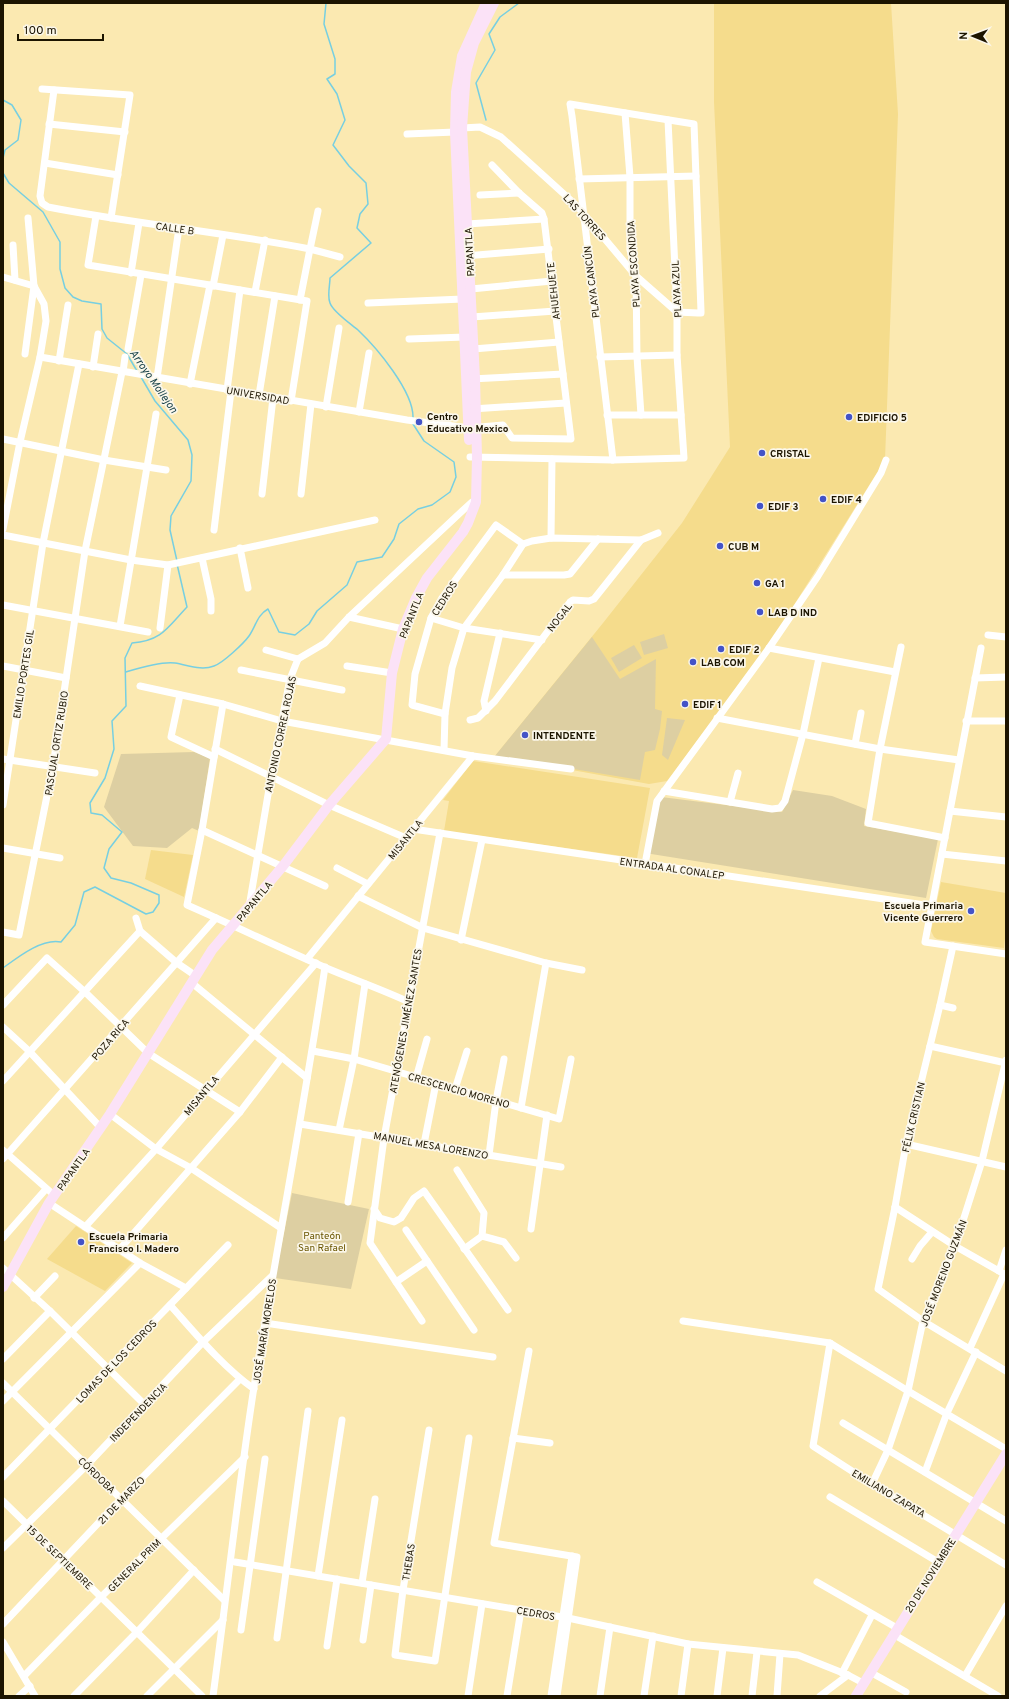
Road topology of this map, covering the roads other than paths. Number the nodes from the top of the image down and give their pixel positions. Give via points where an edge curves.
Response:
1 (488, 6) edge
2 (42, 88) dead end
3 (54, 90) junction
4 (625, 113) junction
5 (668, 120) junction
6 (49, 124) junction
7 (459, 130) junction
8 (124, 132) junction
9 (407, 134) dead end
10 (45, 163) junction
11 (492, 165) dead end
12 (118, 175) junction
13 (670, 176) junction
14 (696, 176) junction
15 (630, 177) junction
16 (579, 179) junction
17 (519, 193) junction
18 (480, 195) dead end
19 (318, 211) dead end
20 (583, 213) junction
21 (96, 216) junction
22 (28, 218) dead end
23 (111, 218) junction
24 (544, 219) junction
25 (139, 222) junction
26 (467, 224) junction
27 (179, 228) junction
28 (223, 235) junction
29 (265, 240) junction
30 (13, 245) dead end
31 (310, 249) junction
32 (549, 250) junction
33 (465, 256) junction
34 (340, 258) dead end
35 (130, 273) junction
36 (141, 275) junction
37 (3, 276) edge
38 (636, 276) junction
39 (15, 280) junction
40 (172, 280) junction
41 (552, 281) junction
42 (212, 285) junction
43 (34, 286) junction
44 (471, 288) junction
45 (240, 290) junction
46 (255, 292) junction
47 (275, 296) junction
48 (464, 299) junction
49 (303, 300) junction
50 (368, 303) dead end
51 (68, 305) dead end
52 (555, 311) junction
53 (677, 312) junction
54 (472, 317) junction
55 (339, 328) dead end
56 (98, 334) dead end
57 (465, 336) junction
58 (410, 339) dead end
59 (559, 342) junction
60 (128, 348) dead end
61 (473, 349) junction
62 (369, 353) dead end
63 (25, 354) dead end
64 (677, 355) junction
65 (40, 357) junction
66 (125, 357) dead end
67 (600, 357) junction
68 (637, 357) junction
69 (59, 361) junction
70 (80, 364) junction
71 (93, 367) junction
72 (125, 373) junction
73 (563, 374) junction
74 (157, 378) junction
75 (471, 379) junction
76 (190, 384) junction
77 (229, 390) junction
78 (260, 395) junction
79 (273, 398) junction
80 (291, 401) junction
81 (311, 404) junction
82 (566, 404) junction
83 (326, 406) junction
84 (471, 409) junction
85 (359, 412) junction
86 (156, 414) dead end
87 (607, 415) junction
88 (642, 415) junction
89 (681, 415) junction
90 (472, 428) junction
91 (3, 439) edge
92 (571, 439) joint
93 (20, 442) junction
94 (62, 451) junction
95 (473, 457) junction
96 (552, 459) junction
97 (104, 460) junction
98 (612, 460) junction
99 (886, 460) dead end
100 (147, 468) junction
101 (166, 470) dead end
102 (262, 494) dead end
103 (301, 494) dead end
104 (474, 504) junction
105 (460, 513) junction
106 (375, 520) dead end
107 (468, 523) junction
108 (3, 529) edge
109 (214, 530) dead end
110 (658, 533) dead end
111 (3, 535) edge
112 (551, 538) junction
113 (598, 539) junction
114 (640, 540) junction
115 (43, 543) junction
116 (523, 544) junction
117 (240, 548) junction
118 (85, 551) junction
119 (202, 558) junction
120 (131, 560) junction
121 (171, 565) junction
122 (503, 576) junction
123 (248, 588) dead end
124 (3, 605) edge
125 (33, 610) junction
126 (211, 611) dead end
127 (349, 617) junction
128 (431, 618) junction
129 (75, 619) junction
130 (120, 626) junction
131 (160, 628) dead end
132 (464, 628) junction
133 (404, 629) junction
134 (148, 632) dead end
135 (500, 633) junction
136 (988, 635) dead end
137 (1006, 637) edge
138 (542, 640) junction
139 (901, 647) dead end
140 (769, 648) junction
141 (981, 648) dead end
142 (266, 650) dead end
143 (819, 658) junction
144 (298, 659) junction
145 (3, 666) edge
146 (347, 666) dead end
147 (23, 670) junction
148 (241, 670) dead end
149 (895, 672) junction
150 (392, 673) junction
151 (1006, 677) edge
152 (66, 678) junction
153 (975, 678) junction
154 (290, 679) junction
155 (140, 686) dead end
156 (342, 690) dead end
157 (180, 695) junction
158 (223, 704) junction
159 (486, 711) junction
160 (861, 713) dead end
161 (446, 714) junction
162 (717, 718) junction
163 (470, 720) dead end
164 (282, 721) junction
165 (966, 721) junction
166 (1006, 721) edge
167 (803, 734) junction
168 (386, 739) junction
169 (855, 744) junction
170 (880, 749) junction
171 (444, 750) junction
172 (214, 753) junction
173 (473, 756) junction
174 (3, 759) edge
175 (11, 760) junction
176 (959, 760) junction
177 (53, 766) junction
178 (571, 769) dead end
179 (95, 772) dead end
180 (738, 773) dead end
181 (270, 777) junction
182 (664, 791) junction
183 (730, 802) junction
184 (329, 805) junction
185 (3, 806) edge
186 (950, 811) junction
187 (1006, 817) edge
188 (413, 829) junction
189 (202, 830) junction
190 (440, 833) junction
191 (406, 838) junction
192 (945, 838) junction
193 (482, 840) junction
194 (3, 848) edge
195 (36, 853) junction
196 (257, 854) junction
197 (942, 854) junction
198 (60, 858) dead end
199 (1006, 861) edge
200 (645, 864) junction
201 (283, 866) junction
202 (336, 868) dead end
203 (368, 884) junction
204 (325, 886) dead end
205 (358, 896) junction
206 (931, 906) junction
207 (248, 907) junction
208 (136, 918) dead end
209 (216, 918) junction
210 (234, 926) junction
211 (423, 928) junction
212 (140, 931) junction
213 (3, 932) edge
214 (462, 940) junction
215 (953, 946) junction
216 (1006, 954) edge
217 (307, 959) junction
218 (177, 963) junction
219 (316, 963) junction
220 (546, 963) junction
221 (325, 967) junction
222 (582, 970) dead end
223 (194, 979) junction
224 (365, 984) junction
225 (85, 992) junction
226 (409, 1002) junction
227 (3, 1005) edge
228 (940, 1005) junction
229 (953, 1008) dead end
230 (121, 1026) junction
231 (3, 1027) edge
232 (253, 1035) junction
233 (427, 1039) dead end
234 (930, 1046) junction
235 (30, 1051) junction
236 (313, 1051) junction
237 (467, 1051) dead end
238 (148, 1053) junction
239 (282, 1057) junction
240 (354, 1059) junction
241 (504, 1059) dead end
242 (571, 1059) dead end
243 (1006, 1062) edge
244 (396, 1072) junction
245 (307, 1078) junction
246 (416, 1078) junction
247 (3, 1081) edge
248 (436, 1083) junction
249 (66, 1089) junction
250 (455, 1089) junction
251 (205, 1090) junction
252 (496, 1100) junction
253 (521, 1108) junction
254 (240, 1112) junction
255 (110, 1114) junction
256 (547, 1115) junction
257 (300, 1124) junction
258 (101, 1128) junction
259 (339, 1130) junction
260 (359, 1134) junction
261 (384, 1138) junction
262 (424, 1144) junction
263 (906, 1144) junction
264 (156, 1149) junction
265 (4, 1155) edge
266 (489, 1155) junction
267 (982, 1162) junction
268 (540, 1164) junction
269 (1006, 1167) edge
270 (192, 1168) junction
271 (561, 1168) dead end
272 (457, 1170) dead end
273 (46, 1189) junction
274 (52, 1199) junction
275 (348, 1202) dead end
276 (895, 1207) junction
277 (374, 1210) junction
278 (85, 1227) junction
279 (281, 1228) junction
280 (531, 1229) dead end
281 (406, 1230) dead end
282 (932, 1232) junction
283 (482, 1236) junction
284 (3, 1238) edge
285 (228, 1245) dead end
286 (955, 1246) junction
287 (464, 1249) junction
288 (119, 1250) junction
289 (1006, 1250) edge
290 (516, 1258) dead end
291 (912, 1259) dead end
292 (427, 1260) junction
293 (140, 1263) junction
294 (6, 1271) edge
295 (1003, 1273) edge
296 (55, 1276) dead end
297 (273, 1276) junction
298 (396, 1282) junction
299 (3, 1288) edge
300 (186, 1288) junction
301 (34, 1298) junction
302 (170, 1305) junction
303 (508, 1310) dead end
304 (50, 1311) junction
305 (422, 1321) dead end
306 (683, 1321) dead end
307 (923, 1321) junction
308 (265, 1323) junction
309 (474, 1330) dead end
310 (70, 1332) junction
311 (203, 1342) junction
312 (830, 1343) junction
313 (973, 1350) junction
314 (528, 1351) dead end
315 (493, 1357) dead end
316 (3, 1359) edge
317 (108, 1369) junction
318 (1006, 1371) edge
319 (240, 1379) junction
320 (3, 1383) edge
321 (254, 1389) junction
322 (12, 1391) junction
323 (908, 1391) junction
324 (3, 1401) edge
325 (145, 1405) junction
326 (308, 1411) dead end
327 (947, 1413) junction
328 (342, 1420) dead end
329 (843, 1423) dead end
330 (50, 1429) junction
331 (429, 1430) dead end
332 (469, 1438) dead end
333 (513, 1438) junction
334 (550, 1443) dead end
335 (1006, 1448) edge
336 (888, 1450) junction
337 (1006, 1454) edge
338 (245, 1457) junction
339 (265, 1459) dead end
340 (87, 1465) junction
341 (926, 1472) junction
342 (3, 1477) edge
343 (872, 1484) junction
344 (830, 1497) dead end
345 (122, 1499) junction
346 (375, 1499) dead end
347 (3, 1501) edge
348 (975, 1503) junction
349 (1006, 1521) edge
350 (27, 1525) junction
351 (956, 1534) junction
352 (161, 1538) junction
353 (3, 1548) edge
354 (64, 1560) junction
355 (235, 1562) dead end
356 (938, 1562) junction
357 (250, 1564) junction
358 (1006, 1565) edge
359 (194, 1570) junction
360 (286, 1570) junction
361 (318, 1576) junction
362 (337, 1579) junction
363 (817, 1582) dead end
364 (362, 1583) junction
365 (371, 1585) junction
366 (403, 1590) junction
367 (101, 1597) junction
368 (445, 1597) junction
369 (224, 1600) junction
370 (482, 1604) junction
371 (1006, 1606) edge
372 (521, 1610) junction
373 (872, 1615) junction
374 (566, 1618) junction
375 (223, 1620) junction
376 (3, 1624) edge
377 (610, 1627) junction
378 (241, 1630) dead end
379 (895, 1631) junction
380 (137, 1632) junction
381 (652, 1636) junction
382 (277, 1638) dead end
383 (363, 1640) dead end
384 (3, 1642) edge
385 (688, 1644) junction
386 (327, 1646) dead end
387 (723, 1648) junction
388 (757, 1652) junction
389 (780, 1654) junction
390 (174, 1668) junction
391 (870, 1672) junction
392 (842, 1673) junction
393 (24, 1676) junction
394 (965, 1676) junction
395 (863, 1684) junction
396 (30, 1686) junction
397 (906, 1692) dead end
398 (19, 1696) edge
399 (35, 1696) edge
400 (74, 1696) edge
401 (147, 1696) edge
402 (202, 1696) edge
403 (213, 1696) edge
404 (468, 1696) edge
405 (507, 1696) edge
406 (551, 1696) edge
407 (557, 1696) edge
408 (600, 1696) edge
409 (644, 1696) edge
410 (680, 1696) edge
411 (717, 1696) edge
412 (752, 1696) edge
413 (776, 1696) edge
414 (820, 1696) edge
415 (856, 1696) edge
416 (998, 1696) edge

1 - 7 street, PAPANTLA via 468,51
2 - 3 street
3 - 6 street
3 - 8 street via 130,95
4 - 5 street
4 - 15 street, PLAYA ESCONDIDA
4 - 16 street, PLAYA CANCÚN via 570,104
5 - 13 street, PLAYA AZUL
5 - 14 street via 694,124
6 - 8 street
6 - 10 street
7 - 9 street, LAS TORRES
7 - 20 street, LAS TORRES via 480,127 501,137
7 - 26 street, PAPANTLA
7 - 33 street, PAPANTLA
8 - 12 street
10 - 12 street
10 - 21 street, CALLE B via 40,196 42,203 48,207
11 - 17 street
12 - 23 street
13 - 14 street
13 - 15 street
13 - 53 street, PLAYA AZUL
14 - 53 street via 701,313
15 - 16 street
15 - 38 street, PLAYA ESCONDIDA via 630,250
16 - 20 street, PLAYA CANCÚN
17 - 18 street
17 - 24 street via 542,213
19 - 31 street
20 - 38 street, LAS TORRES
20 - 67 street, PLAYA CANCÚN
21 - 23 street, CALLE B
21 - 35 street via 88,265
22 - 43 street
23 - 25 street, CALLE B
24 - 26 street
24 - 32 street, AHUEHUETE
25 - 27 street, CALLE B
25 - 35 street
26 - 33 street, PAPANTLA
27 - 28 street, CALLE B
27 - 40 street
28 - 29 street, CALLE B
28 - 42 street
29 - 31 street, CALLE B
29 - 46 street
30 - 39 street
31 - 34 street, CALLE B
31 - 49 street
32 - 33 street
32 - 41 street, AHUEHUETE
33 - 44 street, PAPANTLA
33 - 48 street, PAPANTLA
35 - 36 street
36 - 40 street
36 - 60 street
37 - 39 street
38 - 53 street, LAS TORRES
38 - 68 street, PLAYA ESCONDIDA
39 - 43 street
40 - 42 street
40 - 74 street
41 - 44 street
41 - 52 street, AHUEHUETE
42 - 45 street
42 - 76 street
43 - 63 street
43 - 65 street via 44,304 46,321
44 - 54 street, PAPANTLA
45 - 46 street
45 - 77 street
46 - 47 street
47 - 49 street
47 - 78 street
48 - 50 street
48 - 57 street, PAPANTLA
49 - 80 street
51 - 69 street
52 - 54 street
52 - 59 street, AHUEHUETE
53 - 64 street, PLAYA AZUL
54 - 61 street, PAPANTLA
55 - 83 street
56 - 71 street
57 - 58 street
57 - 75 street, PAPANTLA
59 - 61 street
59 - 73 street, AHUEHUETE
61 - 75 street, PAPANTLA
62 - 85 street
64 - 68 street
64 - 89 street, PLAYA AZUL
65 - 69 street, UNIVERSIDAD
65 - 93 street
66 - 72 street, PASCUAL ORTIZ RUBIO
67 - 68 street
67 - 87 street, PLAYA CANCÚN
68 - 88 street, PLAYA ESCONDIDA
69 - 70 street, UNIVERSIDAD
70 - 71 street, UNIVERSIDAD
70 - 94 street, EMILIO PORTES GIL
71 - 72 street, UNIVERSIDAD
72 - 74 street, UNIVERSIDAD
72 - 97 street, PASCUAL ORTIZ RUBIO
73 - 75 street
73 - 82 street, AHUEHUETE
74 - 76 street, UNIVERSIDAD
75 - 84 street, PAPANTLA
76 - 77 street, UNIVERSIDAD
77 - 78 street, UNIVERSIDAD
77 - 109 street
78 - 79 street, UNIVERSIDAD
79 - 80 street, UNIVERSIDAD
79 - 102 street
80 - 81 street, UNIVERSIDAD
81 - 83 street, UNIVERSIDAD
81 - 103 street
82 - 84 street
82 - 92 street, AHUEHUETE
83 - 85 street, UNIVERSIDAD
84 - 90 street, PAPANTLA
85 - 90 street, UNIVERSIDAD
86 - 100 street
87 - 88 street
87 - 98 street, PLAYA CANCÚN
88 - 89 street
89 - 98 street, PLAYA AZUL via 684,458
90 - 92 street, UNIVERSIDAD via 502,425 512,438
90 - 95 street, PAPANTLA
91 - 93 street
93 - 94 street
93 - 108 street
94 - 97 street
94 - 115 street, EMILIO PORTES GIL
95 - 96 street
95 - 104 street, PAPANTLA
96 - 98 street
96 - 112 street
97 - 100 street
97 - 118 street, PASCUAL ORTIZ RUBIO
99 - 140 street via 881,473 818,576
100 - 101 street
100 - 120 street
104 - 105 street
104 - 107 street, PAPANTLA
105 - 107 street via 465,515
105 - 127 street
106 - 117 street
107 - 133 street, PAPANTLA via 428,578 416,598
110 - 114 street
111 - 115 street
112 - 113 street
112 - 116 street
113 - 114 street
113 - 122 street via 570,574
114 - 138 street, NOGAL via 594,599 573,600
115 - 118 street
115 - 125 street, EMILIO PORTES GIL
116 - 122 street
116 - 128 street, CEDROS via 496,525 442,598
117 - 119 street
117 - 123 street
118 - 120 street
118 - 129 street, PASCUAL ORTIZ RUBIO
119 - 121 street
119 - 126 street via 211,599
120 - 121 street
120 - 130 street
121 - 131 street
122 - 132 street
124 - 125 street
125 - 129 street
125 - 147 street, EMILIO PORTES GIL
127 - 133 street
127 - 144 street via 325,643
128 - 132 street
128 - 161 street, CEDROS via 415,674 412,705
129 - 130 street
129 - 152 street, PASCUAL ORTIZ RUBIO
130 - 134 street
132 - 135 street
132 - 161 street via 452,668
133 - 150 street, PAPANTLA
135 - 138 street
135 - 159 street via 484,701
136 - 137 street
138 - 159 street, NOGAL
139 - 149 street
140 - 143 street
140 - 162 street
141 - 153 street
142 - 144 street
143 - 149 street
143 - 167 street
144 - 154 street, ANTONIO CORREA ROJAS
145 - 147 street
146 - 150 street
147 - 152 street
147 - 175 street, EMILIO PORTES GIL
148 - 154 street
149 - 170 street
150 - 168 street, PAPANTLA
151 - 153 street
152 - 177 street, PASCUAL ORTIZ RUBIO
153 - 165 street
154 - 156 street
154 - 164 street, ANTONIO CORREA ROJAS
155 - 157 street
157 - 158 street
157 - 172 street via 172,737
158 - 164 street
158 - 172 street
159 - 163 street, NOGAL via 478,718
160 - 169 street
161 - 171 street
162 - 167 street
162 - 182 street
164 - 168 street
164 - 181 street, ANTONIO CORREA ROJAS
165 - 166 street
165 - 176 street
167 - 169 street
167 - 183 street via 785,801 780,808
168 - 171 street
168 - 184 street, PAPANTLA
169 - 170 street
170 - 176 street
170 - 192 street via 868,823
171 - 173 street
172 - 181 street
172 - 189 street
173 - 178 street
173 - 188 street, MISANTLA
174 - 175 street
175 - 177 street
175 - 185 street, EMILIO PORTES GIL
176 - 186 street
177 - 179 street
177 - 195 street, PASCUAL ORTIZ RUBIO
180 - 183 street
181 - 184 street
181 - 196 street, ANTONIO CORREA ROJAS
182 - 183 street
182 - 200 street via 657,801
184 - 191 street
184 - 201 street, PAPANTLA
186 - 187 street
186 - 192 street
188 - 190 street, ENTRADA AL CONALEP
188 - 191 street, MISANTLA
189 - 196 street
189 - 209 street via 187,905
190 - 193 street, ENTRADA AL CONALEP
190 - 211 street, ATENÓGENES JIMÉNEZ SANTES
191 - 203 street, MISANTLA
192 - 197 street
193 - 200 street, ENTRADA AL CONALEP
193 - 214 street
194 - 195 street
195 - 198 street
195 - 213 street, PASCUAL ORTIZ RUBIO via 19,935
196 - 201 street
196 - 207 street, ANTONIO CORREA ROJAS
197 - 199 street
197 - 206 street
200 - 206 street, ENTRADA AL CONALEP
201 - 204 street
201 - 207 street, PAPANTLA
202 - 203 street
203 - 205 street, MISANTLA
205 - 211 street
205 - 217 street, MISANTLA
206 - 215 street via 925,942
207 - 210 street, PAPANTLA
208 - 212 street
209 - 210 street
209 - 218 street, POZA RICA
210 - 217 street
210 - 223 street, PAPANTLA via 212,950
211 - 214 street
211 - 226 street, ATENÓGENES JIMÉNEZ SANTES
212 - 218 street
212 - 225 street
214 - 220 street
215 - 216 street
215 - 228 street, FÉLIX CRISTIAN
217 - 219 street
218 - 223 street
218 - 230 street, POZA RICA
219 - 221 street
219 - 232 street, MISANTLA
220 - 222 street
220 - 253 street
221 - 224 street
221 - 236 street, JOSÉ MARÍA MORELOS
223 - 232 street
223 - 238 street, PAPANTLA
224 - 226 street
224 - 240 street
225 - 227 street via 47,958
225 - 230 street
225 - 235 street
226 - 244 street, ATENÓGENES JIMÉNEZ SANTES
228 - 229 street
228 - 234 street, FÉLIX CRISTIAN
230 - 238 street
230 - 249 street, POZA RICA
231 - 235 street
232 - 239 street
232 - 251 street, MISANTLA
233 - 246 street
234 - 243 street
234 - 263 street, FÉLIX CRISTIAN
235 - 247 street
235 - 249 street
236 - 240 street, CRESCENCIO MORENO
236 - 245 street, JOSÉ MARÍA MORELOS
237 - 250 street
238 - 251 street
238 - 255 street, PAPANTLA
239 - 245 street
239 - 254 street
240 - 244 street, CRESCENCIO MORENO
240 - 259 street
241 - 252 street
242 - 256 street, CRESCENCIO MORENO via 559,1118
243 - 267 street, JOSÉ MORENO GUZMÁN
244 - 246 street, CRESCENCIO MORENO
244 - 261 street, ATENÓGENES JIMÉNEZ SANTES
245 - 257 street, JOSÉ MARÍA MORELOS
246 - 248 street, CRESCENCIO MORENO
248 - 250 street, CRESCENCIO MORENO
248 - 262 street
249 - 258 street
249 - 265 street, POZA RICA
250 - 252 street, CRESCENCIO MORENO
251 - 254 street
251 - 264 street, MISANTLA
252 - 253 street, CRESCENCIO MORENO
252 - 266 street
253 - 256 street, CRESCENCIO MORENO
254 - 270 street
255 - 258 street, PAPANTLA
255 - 264 street
256 - 268 street
257 - 259 street, MANUEL MESA LORENZO
257 - 279 street, JOSÉ MARÍA MORELOS
258 - 274 street, PAPANTLA
259 - 260 street, MANUEL MESA LORENZO
260 - 261 street, MANUEL MESA LORENZO
260 - 275 street
261 - 262 street, MANUEL MESA LORENZO
261 - 277 street, ATENÓGENES JIMÉNEZ SANTES
262 - 266 street, MANUEL MESA LORENZO
263 - 267 street
263 - 276 street, FÉLIX CRISTIAN
264 - 270 street
264 - 278 street, MISANTLA
265 - 273 street
266 - 268 street, MANUEL MESA LORENZO
267 - 269 street
267 - 286 street, JOSÉ MORENO GUZMÁN
268 - 271 street, MANUEL MESA LORENZO
268 - 280 street
270 - 279 street
270 - 288 street
272 - 283 street via 484,1213
273 - 274 street
273 - 284 street
274 - 278 street
274 - 294 street, PAPANTLA
276 - 282 street
276 - 307 street, FÉLIX CRISTIAN via 878,1289
277 - 287 street via 380,1218 394,1222 401,1218 414,1198 424,1191
277 - 298 street, ATENÓGENES JIMÉNEZ SANTES via 370,1243
278 - 288 street
279 - 297 street, JOSÉ MARÍA MORELOS
281 - 292 street
282 - 286 street
282 - 291 street
283 - 287 street
283 - 290 street via 504,1242
285 - 300 street, LOMAS DE LOS CEDROS
286 - 295 street
286 - 307 street, JOSÉ MORENO GUZMÁN
287 - 303 street
288 - 293 street
289 - 295 street
292 - 298 street
292 - 309 street
293 - 300 street
293 - 310 street
294 - 299 street, PAPANTLA
294 - 301 street
295 - 313 street
296 - 301 street
297 - 308 street, JOSÉ MARÍA MORELOS
297 - 311 street, INDEPENDENCIA
298 - 305 street, ATENÓGENES JIMÉNEZ SANTES
300 - 302 street, LOMAS DE LOS CEDROS
301 - 304 street
302 - 311 street
302 - 317 street, LOMAS DE LOS CEDROS
304 - 310 street
304 - 316 street
306 - 312 street
307 - 313 street
307 - 323 street, JOSÉ MORENO GUZMÁN
308 - 315 street
308 - 321 street, JOSÉ MARÍA MORELOS
310 - 317 street
310 - 322 street
311 - 319 street
311 - 325 street, INDEPENDENCIA
312 - 323 street
312 - 343 street, EMILIANO ZAPATA via 812,1446
313 - 318 street
313 - 327 street
314 - 333 street
317 - 325 street
317 - 330 street, LOMAS DE LOS CEDROS
319 - 321 street
319 - 345 street, 21 DE MARZO
320 - 322 street, CÓRDOBA
321 - 338 street, JOSÉ MARÍA MORELOS
322 - 324 street
322 - 330 street, CÓRDOBA
323 - 327 street
323 - 336 street, JOSÉ MORENO GUZMÁN
325 - 340 street, INDEPENDENCIA
326 - 360 street
327 - 335 street
327 - 341 street
328 - 361 street
329 - 336 street
330 - 340 street, CÓRDOBA
330 - 342 street, LOMAS DE LOS CEDROS
331 - 366 street, THEBAS
332 - 368 street
333 - 334 street
333 - 374 street via 494,1543 574,1557
336 - 341 street
336 - 343 street, JOSÉ MORENO GUZMÁN
337 - 348 street, 20 DE NOVIEMBRE
338 - 352 street, GENERAL PRIM
338 - 369 street, JOSÉ MARÍA MORELOS
339 - 357 street
340 - 345 street, CÓRDOBA
340 - 350 street, INDEPENDENCIA
341 - 348 street
343 - 351 street, EMILIANO ZAPATA
344 - 356 street
345 - 352 street, CÓRDOBA
345 - 354 street, 21 DE MARZO
346 - 364 street
347 - 350 street, 15 DE SEPTIEMBRE
348 - 349 street
348 - 351 street, 20 DE NOVIEMBRE
350 - 353 street, INDEPENDENCIA
350 - 354 street, 15 DE SEPTIEMBRE
351 - 356 street, 20 DE NOVIEMBRE
351 - 358 street, EMILIANO ZAPATA
352 - 359 street, CÓRDOBA
352 - 367 street, GENERAL PRIM
354 - 367 street, 15 DE SEPTIEMBRE
354 - 376 street, 21 DE MARZO
355 - 357 street, CEDROS
356 - 379 street, 20 DE NOVIEMBRE
357 - 360 street, CEDROS
357 - 378 street
359 - 369 street, CÓRDOBA
359 - 380 street
360 - 361 street, CEDROS
360 - 382 street
361 - 362 street, CEDROS
362 - 364 street, CEDROS
362 - 386 street
363 - 373 street
364 - 365 street, CEDROS
365 - 366 street, CEDROS
365 - 383 street
366 - 368 street, CEDROS
366 - 368 street, THEBAS via 396,1655 435,1661
367 - 380 street, 15 DE SEPTIEMBRE
367 - 393 street, GENERAL PRIM
368 - 370 street, CEDROS
369 - 375 street, JOSÉ MARÍA MORELOS
370 - 372 street, CEDROS
370 - 404 street
371 - 394 street
372 - 374 street, CEDROS
372 - 405 street
373 - 379 street
373 - 392 street
374 - 377 street, CEDROS
374 - 406 street
374 - 407 street
375 - 390 street
375 - 403 street, JOSÉ MARÍA MORELOS
377 - 381 street, CEDROS
377 - 408 street
379 - 391 street, 20 DE NOVIEMBRE
379 - 394 street
380 - 390 street, 15 DE SEPTIEMBRE
380 - 400 street
381 - 385 street, CEDROS
381 - 409 street
384 - 393 street
385 - 387 street, CEDROS
385 - 410 street
387 - 388 street, CEDROS
387 - 411 street
388 - 389 street, CEDROS
388 - 412 street
389 - 392 street, CEDROS via 798,1655
389 - 413 street
390 - 401 street
390 - 402 street, 15 DE SEPTIEMBRE
391 - 395 street, 20 DE NOVIEMBRE
391 - 397 street
392 - 395 street, CEDROS
392 - 414 street
393 - 396 street
394 - 416 street
395 - 415 street, 20 DE NOVIEMBRE
396 - 398 street
396 - 399 street

